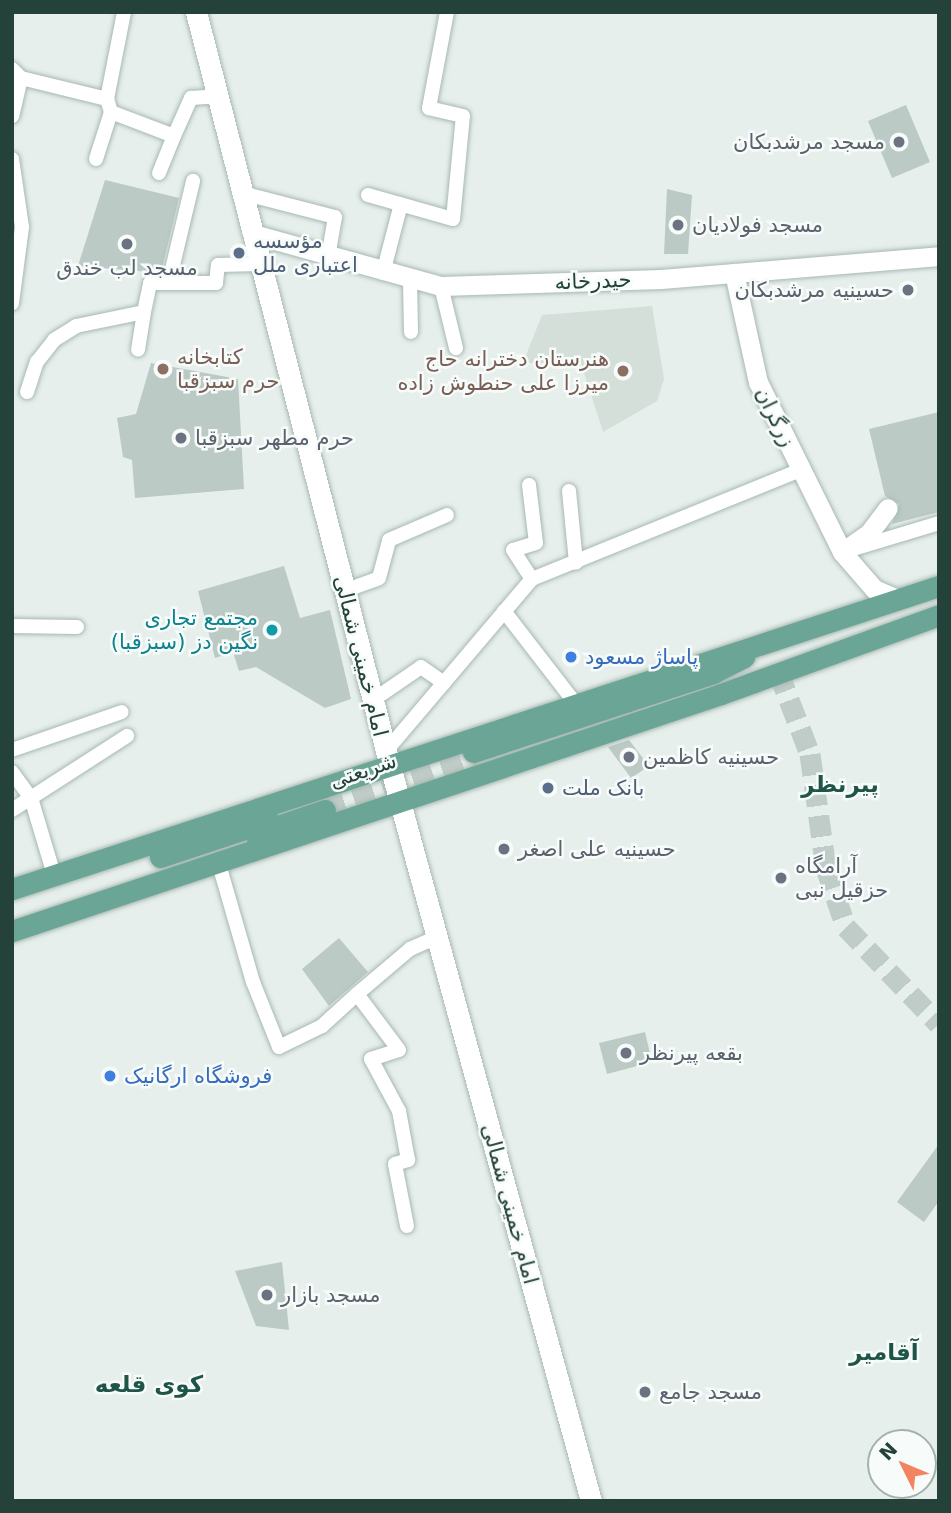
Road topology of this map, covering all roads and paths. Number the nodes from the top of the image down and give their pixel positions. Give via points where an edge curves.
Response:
1 (124, 12) edge
2 (196, 12) edge
3 (447, 12) edge
4 (17, 74) edge
5 (217, 96) junction
6 (109, 106) junction
7 (12, 116) edge
8 (174, 136) junction
9 (12, 159) edge
10 (96, 159) dead end
11 (159, 173) dead end
12 (193, 181) dead end
13 (242, 192) junction
14 (368, 195) dead end
15 (401, 204) junction
16 (253, 234) junction
17 (16, 248) edge
18 (939, 256) edge
19 (328, 257) junction
20 (261, 264) junction
21 (383, 273) junction
22 (734, 273) junction
23 (410, 280) junction
24 (169, 282) junction
25 (441, 286) junction
26 (12, 303) edge
27 (144, 312) junction
28 (411, 332) dead end
29 (456, 348) dead end
30 (138, 350) dead end
31 (27, 392) dead end
32 (802, 470) junction
33 (528, 485) dead end
34 (569, 491) dead end
35 (888, 508) dead end
36 (447, 515) dead end
37 (939, 523) edge
38 (842, 552) junction
39 (576, 562) junction
40 (532, 579) junction
41 (939, 586) edge
42 (344, 591) junction
43 (898, 599) junction
44 (504, 611) junction
45 (939, 615) edge
46 (12, 626) edge
47 (77, 627) dead end
48 (776, 639) junction
49 (785, 667) junction
50 (444, 683) junction
51 (373, 700) junction
52 (575, 703) junction
53 (122, 712) dead end
54 (127, 736) dead end
55 (12, 750) edge
56 (387, 756) junction
57 (12, 772) edge
58 (31, 798) junction
59 (399, 802) junction
60 (12, 810) edge
61 (218, 861) junction
62 (55, 878) junction
63 (12, 889) edge
64 (65, 910) junction
65 (41, 919) junction
66 (12, 931) edge
67 (437, 937) junction
68 (12, 943) edge
69 (357, 994) junction
70 (407, 1226) dead end
71 (591, 1501) edge

1 - 6 street
2 - 5 main road, امام خمینی شمالی
3 - 15 street via 429,108 463,116 453,219
4 - 6 street
4 - 7 street
5 - 8 street via 191,98
5 - 13 main road, امام خمینی شمالی
6 - 8 street
6 - 10 street
8 - 11 street
9 - 17 street via 20,190
12 - 24 street
13 - 16 main road, امام خمینی شمالی
13 - 19 street via 335,217
14 - 15 street
15 - 21 street
16 - 19 street, حیدرخانه
16 - 20 main road, امام خمینی شمالی
17 - 26 street
18 - 22 street, حیدرخانه
19 - 21 street, حیدرخانه
20 - 24 street via 218,265 216,283
20 - 42 main road, امام خمینی شمالی
21 - 23 street, حیدرخانه
22 - 25 street, حیدرخانه
22 - 32 street, زرگران via 758,382
23 - 25 street, حیدرخانه
23 - 28 street
24 - 27 street via 150,283
25 - 29 street
27 - 30 street
27 - 31 street via 112,315 54,340 37,362
32 - 38 street, زرگران
32 - 39 street
33 - 40 street via 536,543 513,550
34 - 39 street
35 - 38 street via 869,533
36 - 42 street via 389,540 379,578
37 - 38 street
38 - 43 street, زرگران via 874,589
39 - 40 street
40 - 44 street
41 - 43 main road, شریعتی
42 - 51 main road, امام خمینی شمالی
43 - 48 main road, شریعتی
44 - 50 street
44 - 52 street
45 - 49 main road, شریعتی
46 - 47 street
48 - 49 main road via 713,673 475,756 716,681
48 - 52 main road, شریعتی
49 - 59 main road, شریعتی via 721,694
50 - 51 street via 421,667
50 - 56 street
51 - 56 main road, امام خمینی شمالی
52 - 56 main road, شریعتی
53 - 55 street
54 - 58 street
56 - 59 main road, امام خمینی شمالی
56 - 62 main road, شریعتی
57 - 58 street
58 - 60 street
58 - 62 street
59 - 61 main road, شریعتی
59 - 67 main road, امام خمینی شمالی
61 - 64 main road, شریعتی
61 - 69 street via 253,982 279,1047 323,1026
62 - 63 main road
62 - 64 main road, شریعتی via 116,871 324,806 118,881
64 - 65 main road
65 - 66 main road
65 - 68 main road
67 - 69 street via 410,948
67 - 71 main road, امام خمینی شمالی
69 - 70 street via 399,1050 371,1059 399,1111 408,1160 396,1164

